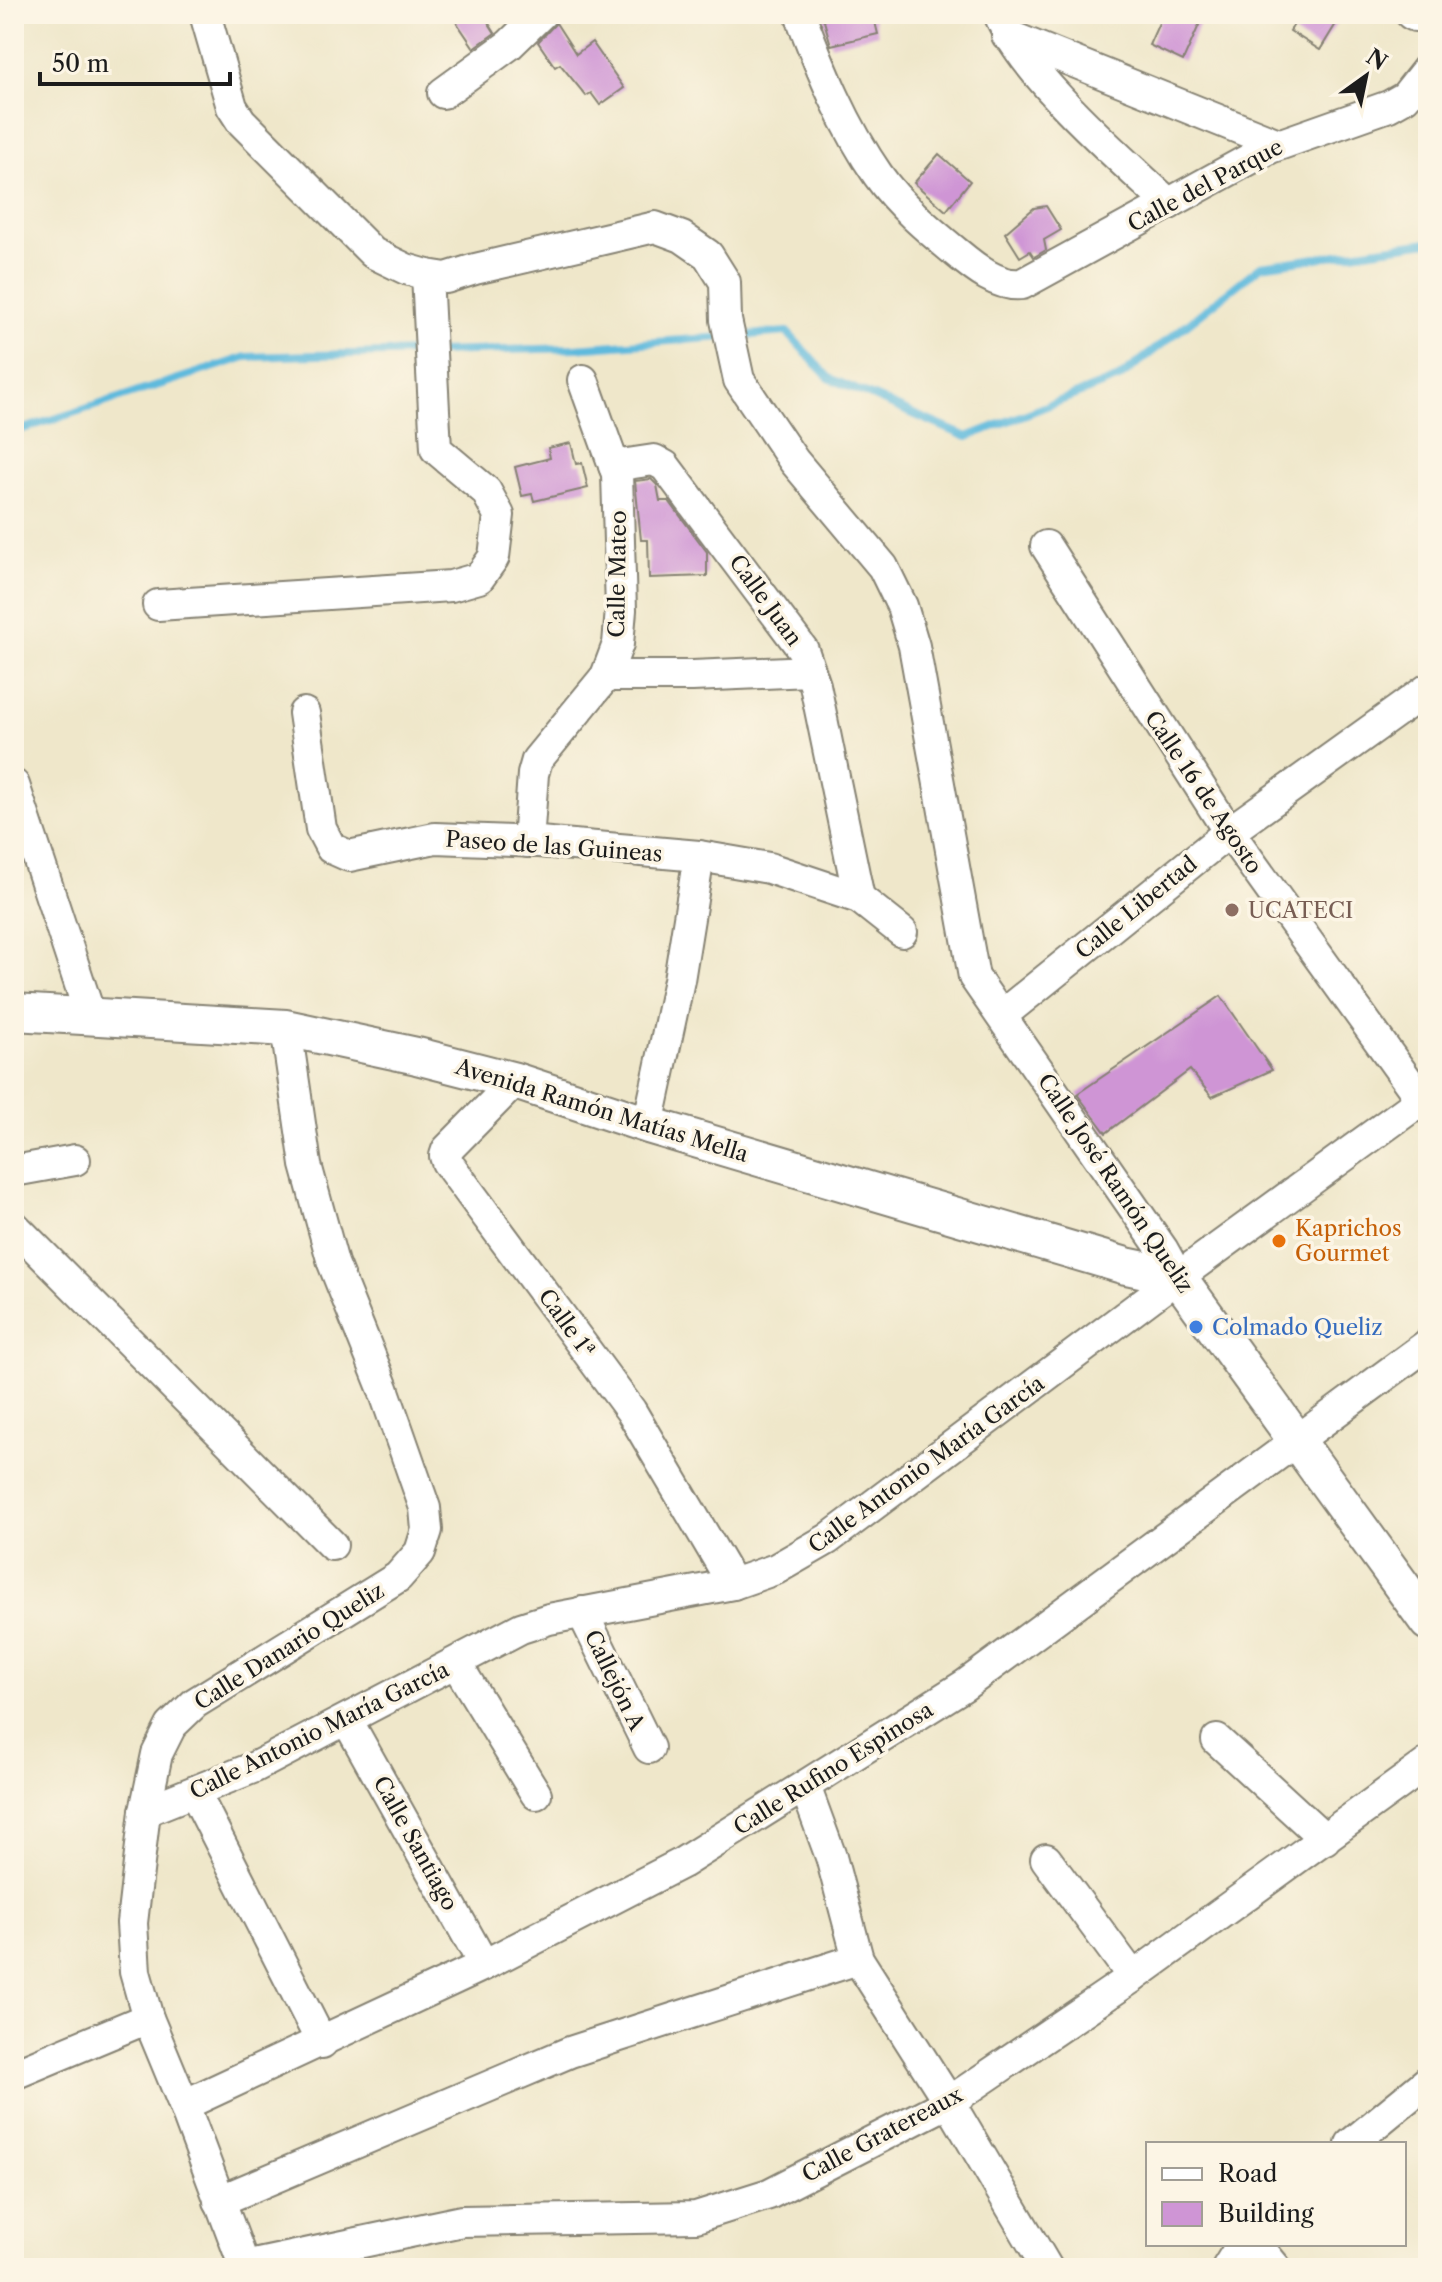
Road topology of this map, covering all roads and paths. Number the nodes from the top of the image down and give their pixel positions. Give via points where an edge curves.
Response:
1 (205, 14) edge
2 (541, 14) edge
3 (800, 14) edge
4 (1411, 14) edge
5 (1428, 15) edge
6 (1003, 24) edge
7 (1428, 68) edge
8 (443, 93) dead end
9 (1278, 144) junction
10 (1169, 204) junction
11 (427, 275) junction
12 (583, 380) dead end
13 (614, 466) junction
14 (1046, 546) dead end
15 (158, 605) dead end
16 (810, 671) junction
17 (606, 676) junction
18 (1428, 689) edge
19 (304, 713) dead end
20 (14, 785) edge
21 (1229, 832) junction
22 (528, 842) junction
23 (699, 856) junction
24 (859, 898) junction
25 (902, 932) dead end
26 (14, 1012) edge
27 (90, 1015) junction
28 (1002, 1015) junction
29 (286, 1028) junction
30 (515, 1081) junction
31 (1426, 1101) edge
32 (648, 1125) junction
33 (75, 1160) dead end
34 (14, 1171) edge
35 (14, 1226) edge
36 (1178, 1277) junction
37 (1428, 1344) edge
38 (1297, 1442) junction
39 (332, 1545) dead end
40 (733, 1584) junction
41 (582, 1612) junction
42 (1428, 1622) edge
43 (456, 1663) junction
44 (347, 1720) junction
45 (1217, 1740) dead end
46 (649, 1748) dead end
47 (1428, 1763) edge
48 (805, 1786) junction
49 (195, 1793) junction
50 (536, 1794) dead end
51 (145, 1811) junction
52 (1325, 1839) junction
53 (1046, 1859) dead end
54 (858, 1959) junction
55 (484, 1965) junction
56 (1133, 1977) junction
57 (148, 2018) junction
58 (322, 2043) junction
59 (14, 2074) edge
60 (1428, 2081) edge
61 (949, 2102) junction
62 (184, 2105) junction
63 (1353, 2142) edge
64 (219, 2201) junction
65 (1241, 2246) edge
66 (1258, 2246) edge
67 (243, 2267) edge
68 (1047, 2268) edge
69 (1227, 2268) edge
70 (1276, 2268) edge

1 - 11 street via 232,107 241,121 373,253
2 - 8 street via 509,45
3 - 10 street, Calle del Parque via 840,110 879,176 917,220 1002,283 1022,284
4 - 5 street
6 - 9 street
6 - 10 street via 1050,87
7 - 9 street, Calle del Parque via 1405,97 1389,106
9 - 10 street, Calle del Parque
11 - 15 street via 436,449 486,491 499,515 494,557 479,578 451,586
11 - 28 street via 446,278 655,227 708,255 725,282 726,320 739,380 794,461 883,567 902,606 914,646 974,977
12 - 13 street, Calle Mateo
13 - 16 street, Calle Juan via 654,460 665,466 791,631
13 - 17 street, Calle Mateo via 621,610 618,644
14 - 21 street, Calle 16 de Agosto
16 - 17 street
16 - 24 street, Calle Juan
17 - 22 street, Calle Mateo via 537,760
18 - 21 street, Calle Libertad
19 - 22 street, Paseo de las Guineas via 321,829 331,848 349,856 435,838
20 - 27 street
21 - 28 street, Calle Libertad
21 - 31 street, Calle 16 de Agosto
22 - 23 street, Paseo de las Guineas
23 - 24 street, Paseo de las Guineas via 769,868
23 - 32 street
24 - 25 street, Paseo de las Guineas
26 - 27 street, Avenida Ramón Matías Mella
27 - 29 street, Avenida Ramón Matías Mella
28 - 36 street, Calle José Ramón Queliz
29 - 30 street, Avenida Ramón Matías Mella
29 - 51 street, Calle Danario Queliz via 306,1165 333,1263 383,1388 425,1508 427,1530 420,1552 398,1577 195,1703 171,1726 157,1754
30 - 32 street, Avenida Ramón Matías Mella
30 - 40 street, Calle 1ª via 447,1150 447,1162 631,1411
31 - 36 street, Calle Antonio María García
32 - 36 street, Avenida Ramón Matías Mella
33 - 34 street
35 - 39 street
36 - 38 street, Calle José Ramón Queliz
36 - 40 street, Calle Antonio María García via 828,1539 776,1569
37 - 38 street, Calle Rufino Espinosa
38 - 42 street, Calle José Ramón Queliz
38 - 48 street, Calle Rufino Espinosa via 965,1685
40 - 41 street, Calle Antonio María García
41 - 43 street, Calle Antonio María García via 521,1628
41 - 46 street, Callejón A
43 - 44 street, Calle Antonio María García
43 - 50 street
44 - 49 street, Calle Antonio María García
44 - 55 street, Calle Santiago
45 - 52 street
47 - 52 street, Calle Gratereaux
48 - 54 street via 831,1857
48 - 55 street, Calle Rufino Espinosa via 682,1863
49 - 51 street, Calle Antonio María García
49 - 58 street
51 - 57 street, Calle Danario Queliz via 132,1923 135,1972
52 - 56 street, Calle Gratereaux
53 - 56 street
54 - 61 street
54 - 64 street via 570,2052
55 - 58 street, Calle Rufino Espinosa
56 - 61 street, Calle Gratereaux
57 - 59 street
57 - 62 street, Calle Danario Queliz
58 - 62 street, Calle Rufino Espinosa
60 - 63 street
61 - 67 street, Calle Gratereaux via 769,2194 696,2217 462,2221
61 - 68 street
62 - 64 street, Calle Danario Queliz
64 - 67 street, Calle Danario Queliz
65 - 69 street
66 - 70 street

